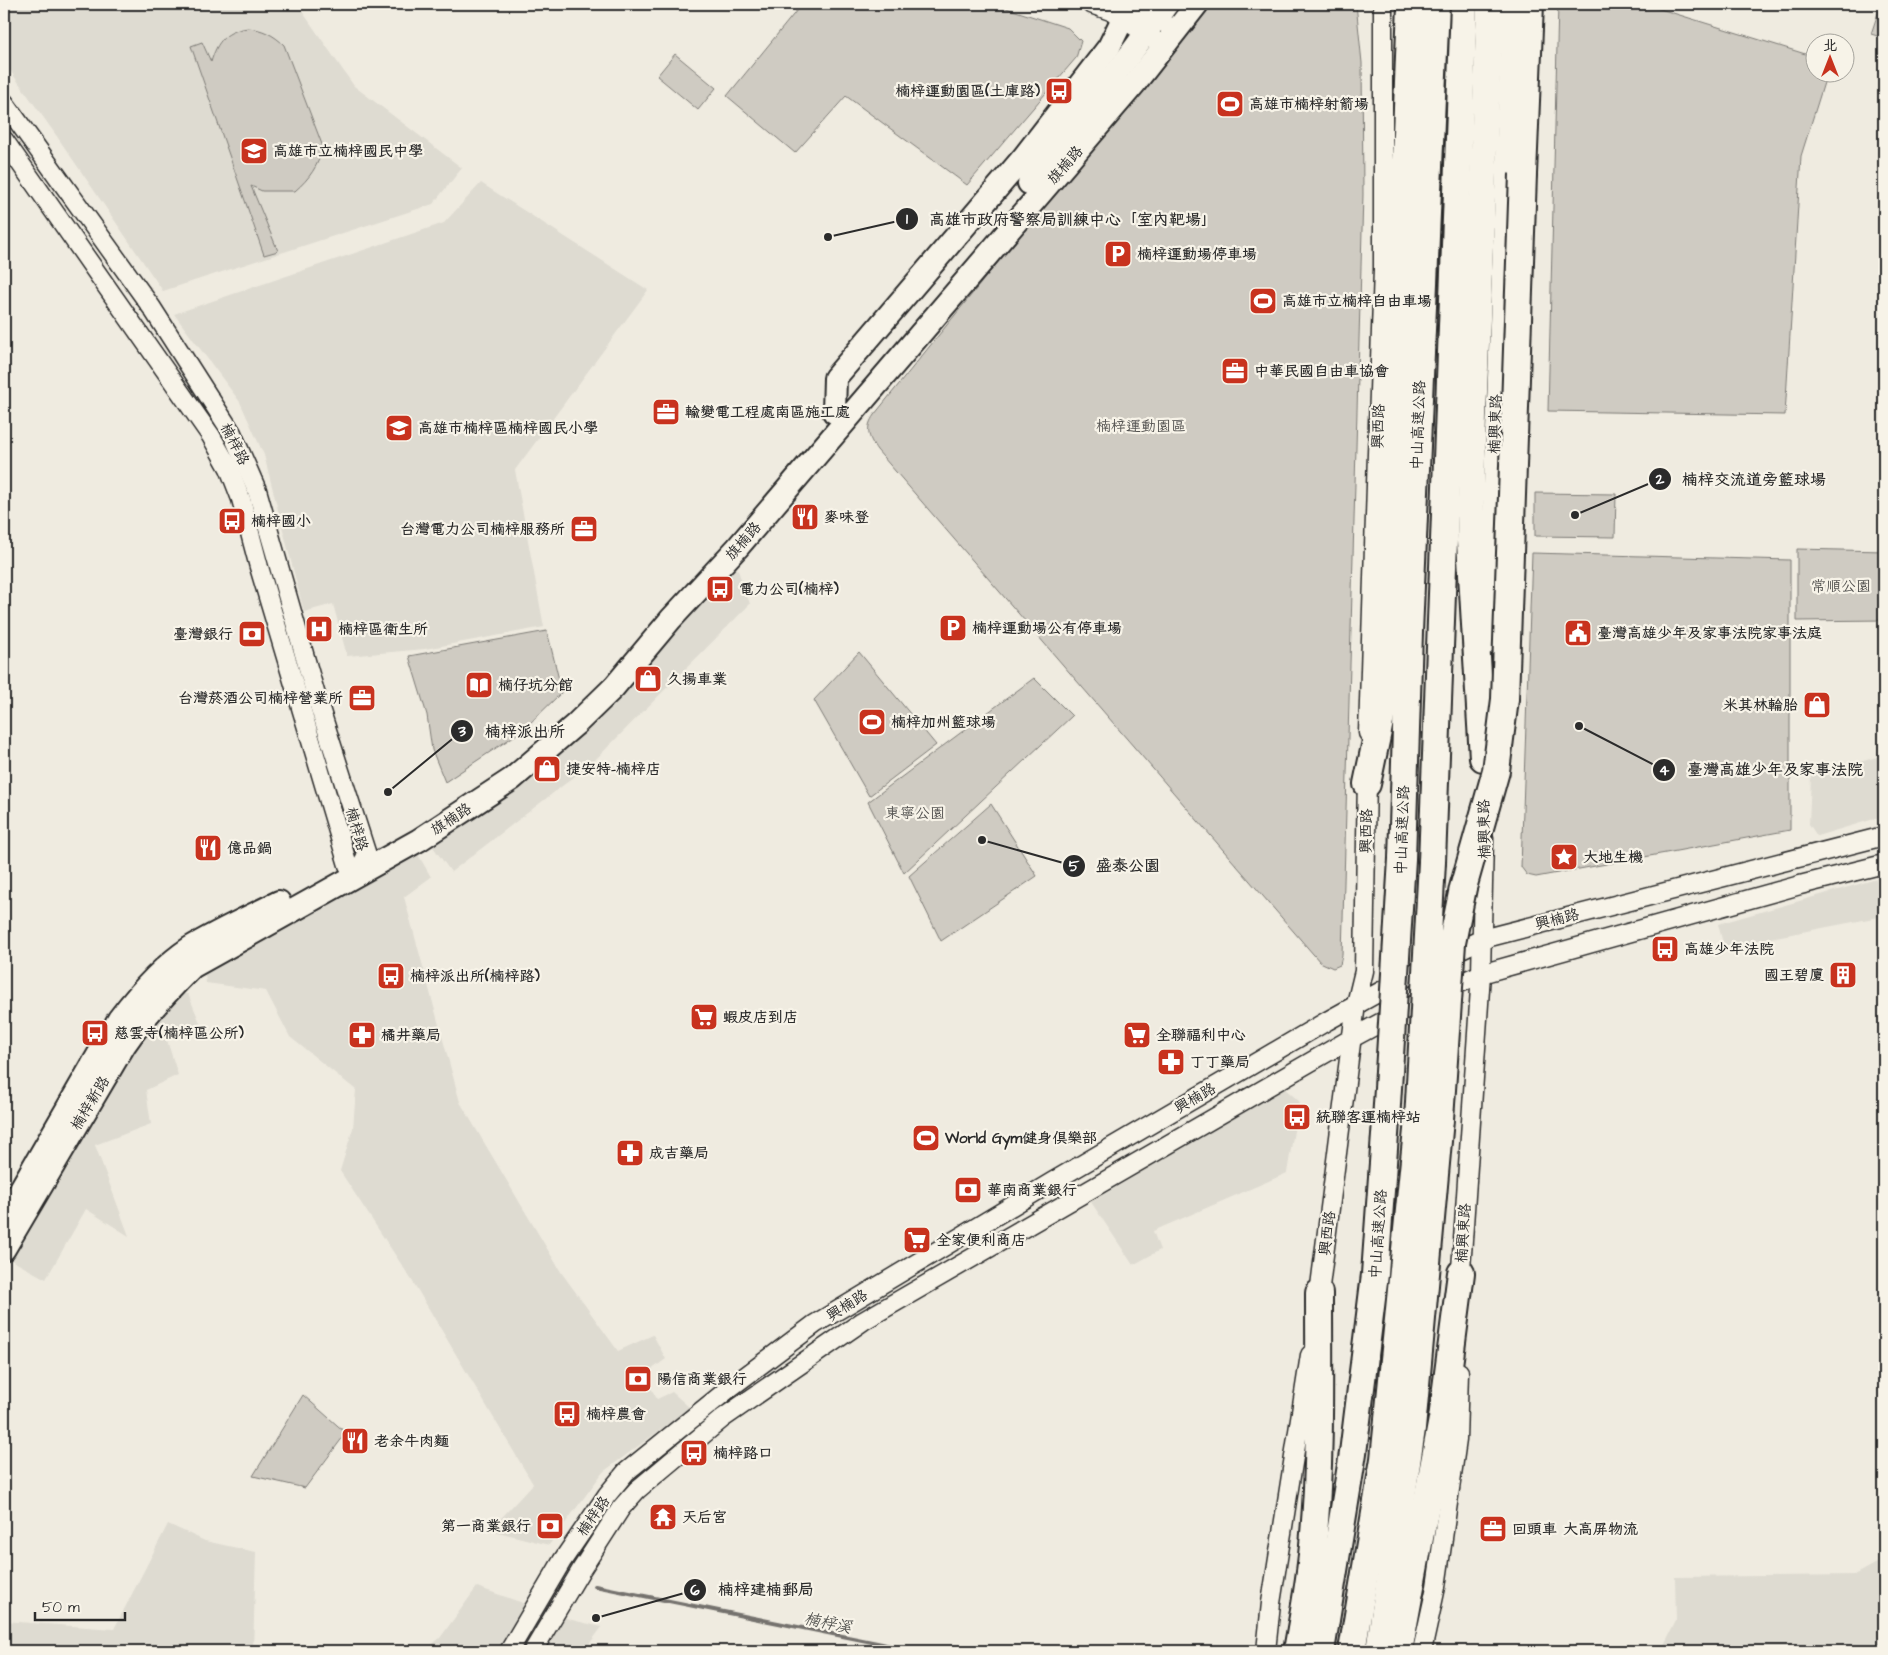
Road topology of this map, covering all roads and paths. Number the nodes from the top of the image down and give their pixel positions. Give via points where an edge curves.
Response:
1 (1091, 4) edge
2 (1197, 4) edge
3 (1411, 4) edge
4 (1436, 4) edge
5 (1464, 4) edge
6 (1490, 4) edge
7 (1511, 4) edge
8 (1530, 4) edge
9 (1382, 6) edge
10 (1126, 8) edge
11 (1161, 26) edge
12 (4, 102) edge
13 (4, 140) edge
14 (834, 412) junction
15 (1483, 758) junction
16 (1367, 784) junction
17 (1884, 836) edge
18 (1884, 864) edge
19 (357, 865) junction
20 (1482, 939) junction
21 (190, 958) junction
22 (1481, 974) junction
23 (1356, 1004) junction
24 (1352, 1038) junction
25 (1429, 1120) junction
26 (4, 1218) edge
27 (4, 1249) edge
28 (1461, 1273) junction
29 (1319, 1293) junction
30 (626, 1472) joint
31 (636, 1490) joint
32 (509, 1651) edge
33 (533, 1651) edge
34 (1266, 1651) edge
35 (1297, 1651) edge
36 (1321, 1651) edge
37 (1352, 1651) edge
38 (1378, 1651) edge
39 (1399, 1651) edge
40 (1422, 1651) edge

1 - 10 street via 1113,12
2 - 11 main road, 旗楠路
3 - 16 highway via 1387,630 1382,712
4 - 36 highway, 中山高速公路, bridge via 1402,859 1386,1121 1374,1283 1353,1453
5 - 25 highway, 中山高速公路, bridge via 1432,862
6 - 15 highway via 1470,541
7 - 15 street, 楠興東路
8 - 25 highway, bridge via 1504,708 1496,771 1463,888 1452,944
9 - 16 street, 興西路 via 1382,268
10 - 11 street
10 - 14 main road via 1109,48 1023,158 835,378
11 - 14 main road, 旗楠路 via 1126,60 1001,218
11 - 19 main road, 旗楠路 via 1122,98 614,687 512,779 419,840
12 - 19 street, 楠梓路 via 152,308 232,433 257,490 317,699
13 - 19 street, 楠梓路 via 212,436 229,468
14 - 19 main road, 旗楠路 via 606,678 531,750 469,796
15 - 20 street, 楠興東路
16 - 23 street, 興西路 via 1364,971
17 - 20 street, 興楠路
18 - 22 street, 興楠路
19 - 21 main road, 旗楠路
20 - 22 street, 楠興東路
20 - 23 street, 興楠路
21 - 26 main road, 楠梓新路 via 147,985 118,1019
21 - 27 main road, 楠梓新路 via 125,1044
22 - 24 street, 興楠路 via 1432,995
22 - 28 street, 楠興東路
23 - 24 street, 興西路
23 - 30 street, 興楠路 via 815,1324
24 - 29 street, 興西路
24 - 31 street, 興楠路 via 862,1321 722,1418
25 - 37 highway, 中山高速公路 via 1384,1459
25 - 38 highway via 1414,1410
28 - 39 highway via 1442,1419
28 - 40 street, 楠興東路 via 1457,1440 1436,1587
29 - 34 street, 興西路
29 - 35 highway via 1315,1521
30 - 32 street, 楠梓路 via 562,1561
31 - 33 street, 楠梓路 via 581,1570

